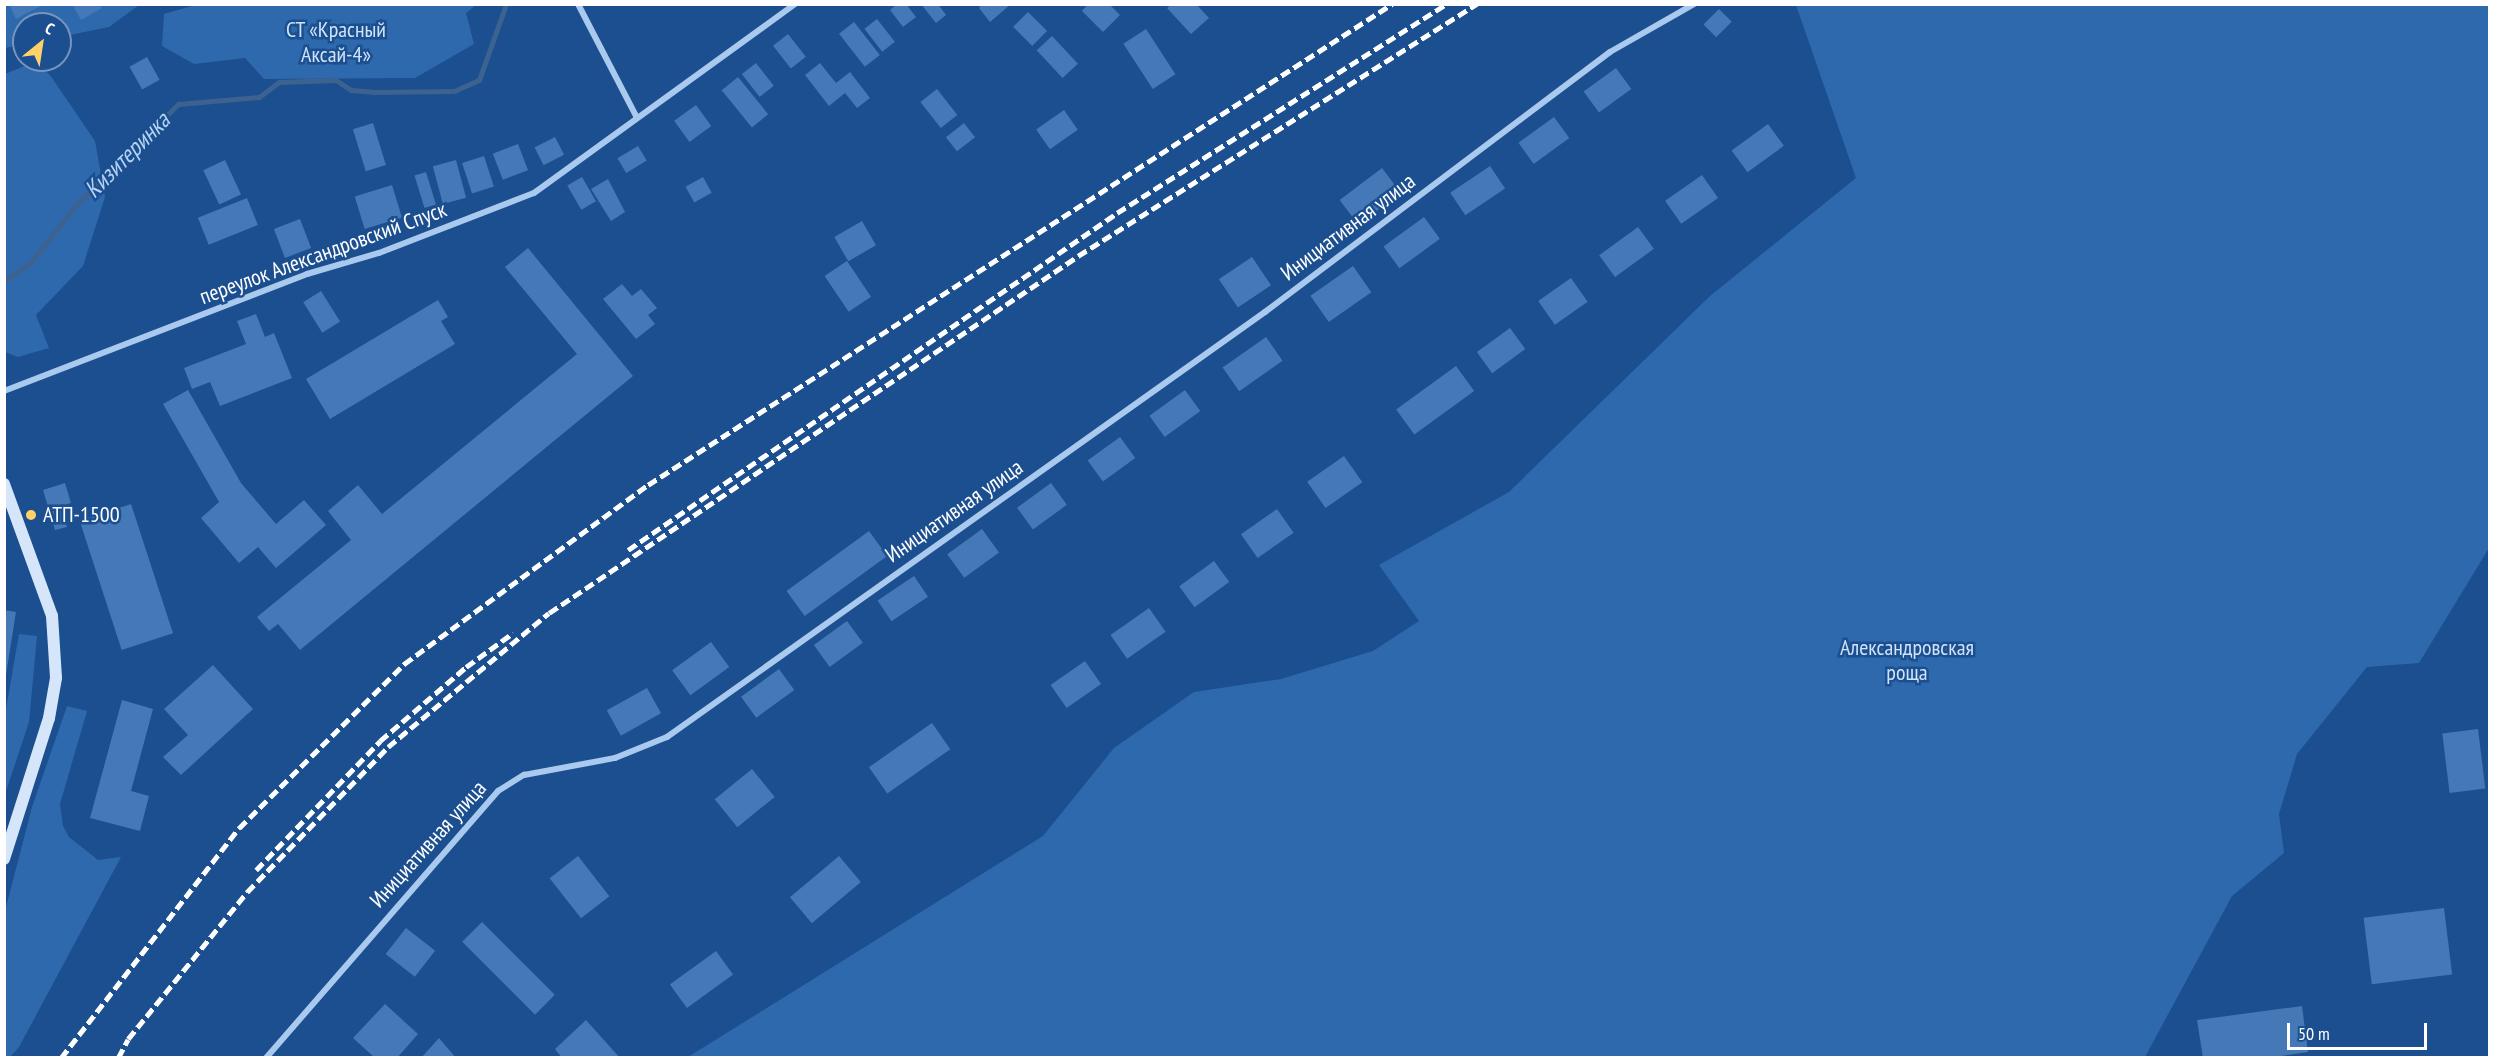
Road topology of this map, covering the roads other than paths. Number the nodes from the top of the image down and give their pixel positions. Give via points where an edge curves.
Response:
1 (578, 4) edge
2 (795, 4) edge
3 (1694, 4) edge
4 (637, 118) junction
5 (4, 390) edge
6 (4, 484) edge
7 (4, 859) edge
8 (266, 1058) edge

1 - 4 street
2 - 4 street, переулок Александровский Спуск
3 - 8 street, Инициативная улица via 1610,52 1265,312 667,737 615,758 524,775 498,791
4 - 5 street, переулок Александровский Спуск via 534,193 379,253 307,274
6 - 7 street via 52,616 56,678 49,718

